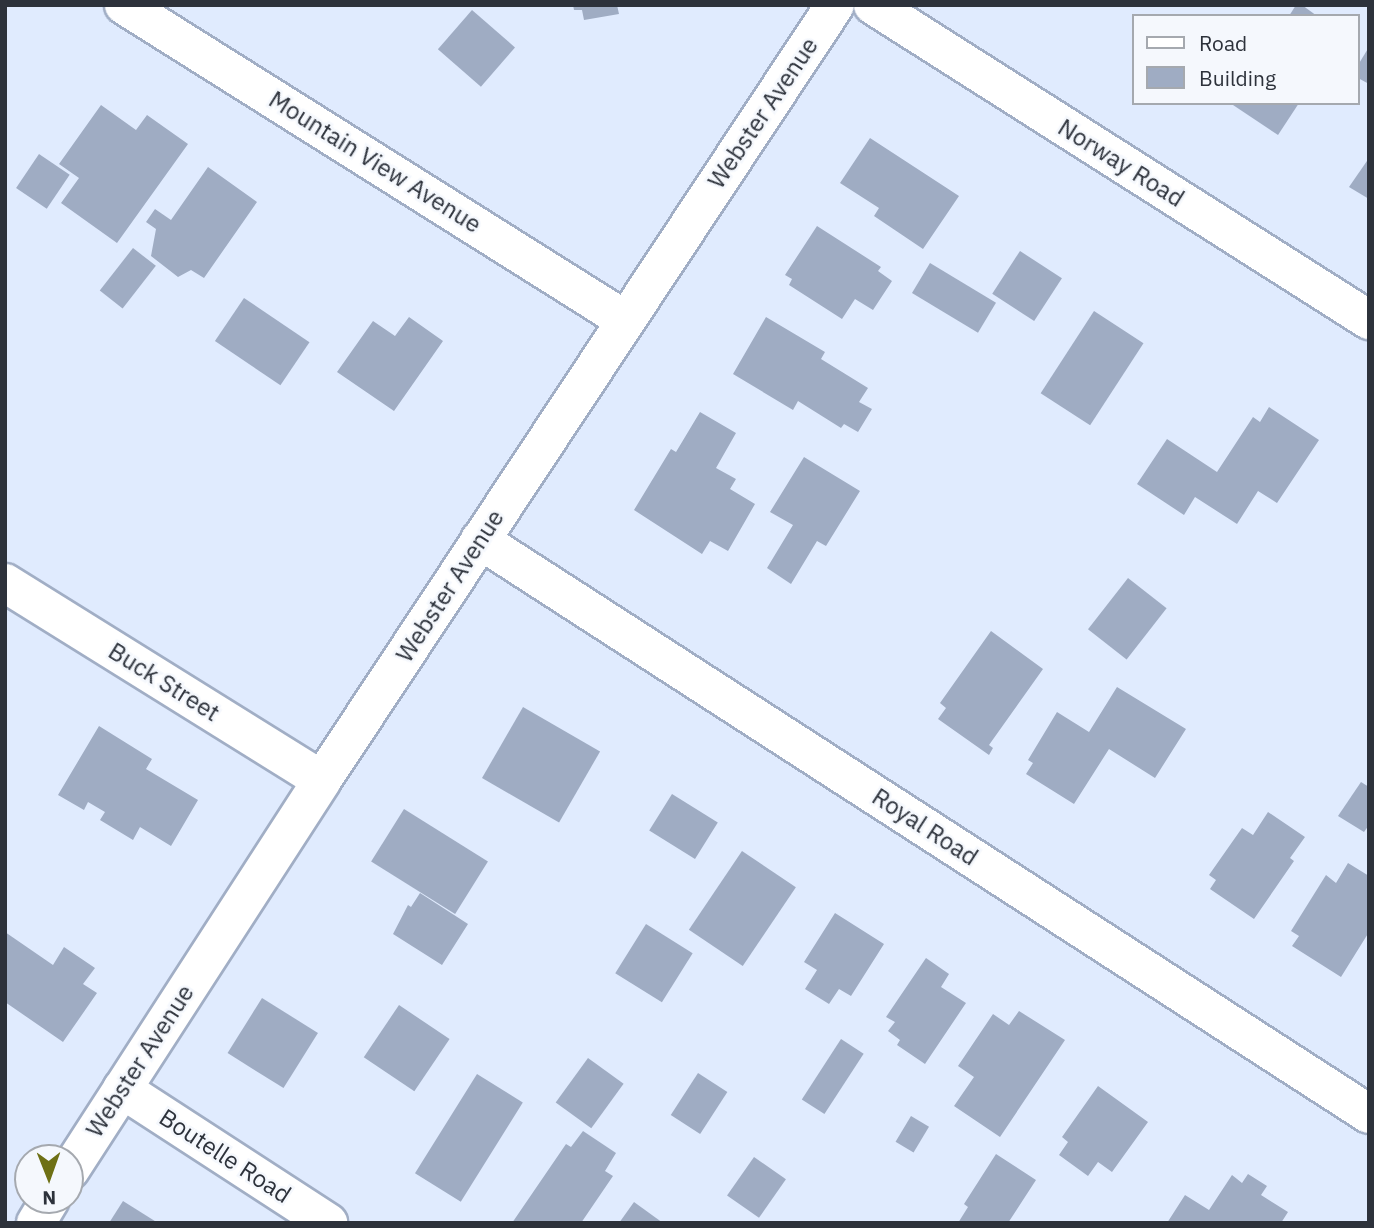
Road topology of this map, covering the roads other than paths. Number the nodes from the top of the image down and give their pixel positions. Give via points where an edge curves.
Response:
1 (124, 5) edge
2 (835, 5) edge
3 (873, 5) edge
4 (625, 320) junction
5 (1369, 320) edge
6 (481, 540) junction
7 (5, 583) edge
8 (322, 780) junction
9 (122, 1089) junction
10 (1369, 1114) edge
11 (84, 1148) edge
12 (5, 1212) edge
13 (23, 1223) edge
14 (328, 1223) edge

1 - 4 street, Mountain View Avenue
2 - 4 street, Webster Avenue
3 - 5 street, Norway Road
4 - 6 street, Webster Avenue
6 - 8 street, Webster Avenue
6 - 10 street, Royal Road
7 - 8 street, Buck Street
8 - 9 street, Webster Avenue
9 - 11 street, Webster Avenue
9 - 14 street, Boutelle Road
12 - 13 street

